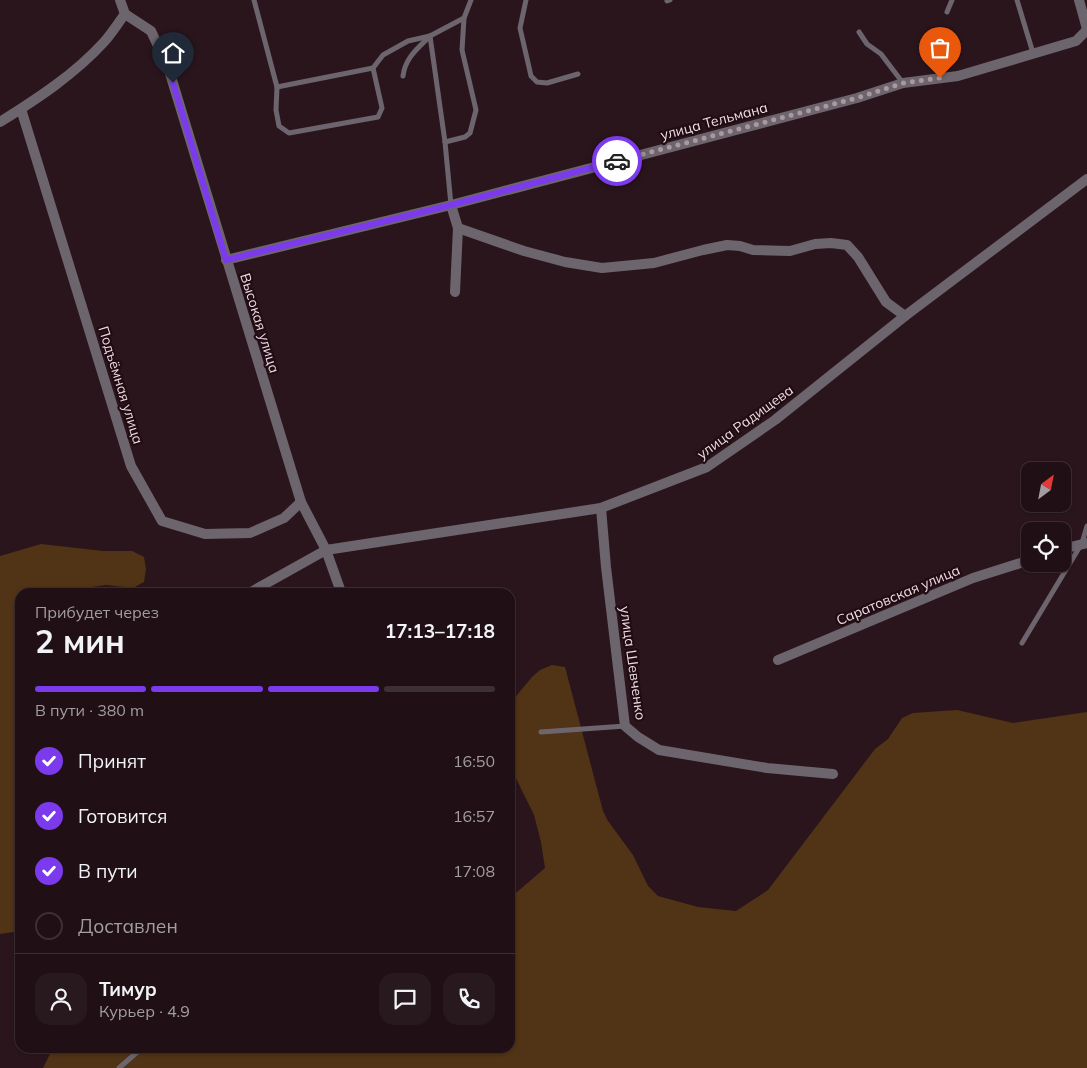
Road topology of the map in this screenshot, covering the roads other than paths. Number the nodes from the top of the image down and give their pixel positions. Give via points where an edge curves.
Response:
1 (120, 0) edge
2 (254, 0) edge
3 (472, 0) edge
4 (526, 0) edge
5 (952, 0) edge
6 (1017, 0) edge
7 (1079, 0) edge
8 (947, 12) dead end
9 (125, 14) junction
10 (464, 18) junction
11 (1087, 30) edge
12 (859, 32) dead end
13 (430, 36) junction
14 (1034, 54) junction
15 (373, 68) junction
16 (578, 74) dead end
17 (403, 76) dead end
18 (903, 83) junction
19 (277, 87) junction
20 (22, 109) junction
21 (0, 122) edge
22 (445, 142) junction
23 (1087, 179) edge
24 (451, 205) junction
25 (458, 228) junction
26 (226, 260) junction
27 (455, 292) dead end
28 (905, 316) junction
29 (301, 502) junction
30 (602, 508) junction
31 (1087, 526) edge
32 (1084, 543) edge
33 (1071, 547) edge
34 (326, 550) junction
35 (1021, 563) edge
36 (258, 588) edge
37 (340, 588) edge
38 (1022, 642) dead end
39 (778, 660) dead end
40 (625, 726) junction
41 (540, 732) dead end
42 (833, 774) dead end
43 (136, 1053) edge
44 (119, 1068) edge

1 - 9 street
2 - 19 lane
3 - 10 lane
4 - 16 lane via 520,28 531,76 537,82 547,83
5 - 8 lane
6 - 14 lane
7 - 11 street
9 - 20 street via 76,69
9 - 26 street, Высокая улица via 151,31 168,67
10 - 13 lane
10 - 22 lane via 462,50 476,110 470,133 465,138
11 - 14 street, улица Тельмана via 1076,41
12 - 18 lane via 867,44 882,54
13 - 15 lane via 408,41 391,50
13 - 17 lane via 409,57
13 - 22 lane
14 - 18 street, улица Тельмана via 958,76
15 - 19 lane
15 - 19 lane via 382,108 375,118 289,132 279,126
18 - 24 street, улица Тельмана
20 - 21 street
20 - 29 street, Подъёмная улица via 131,466 162,521 205,534 250,533 284,518
22 - 24 lane
23 - 28 street, улица Радищева
24 - 25 street
24 - 26 street, улица Тельмана
25 - 27 street
25 - 28 street via 524,251 602,268 654,263 727,245 753,250 790,251 815,244 847,245 886,302
26 - 29 street, Высокая улица
28 - 30 street, улица Радищева via 775,420 707,467
29 - 34 street, Высокая улица
30 - 34 street, улица Радищева
30 - 40 street, улица Шевченко
31 - 32 lane
32 - 33 street
32 - 38 lane
34 - 36 street
34 - 37 street, Высокая улица
35 - 39 street, Саратовская улица via 973,578
40 - 41 lane
40 - 42 street, улица Шевченко via 659,750 767,768
43 - 44 lane

